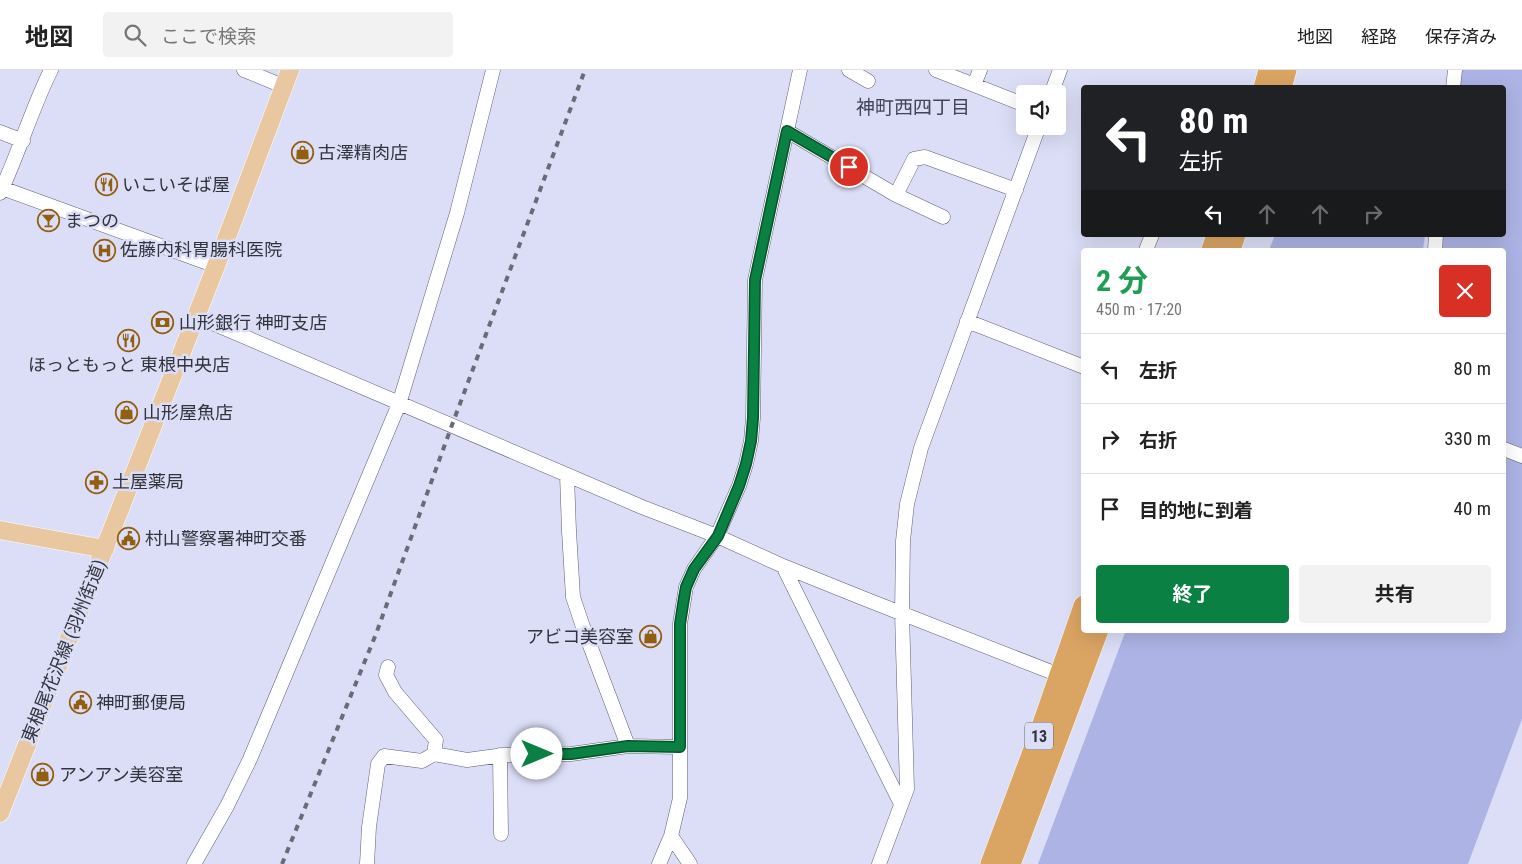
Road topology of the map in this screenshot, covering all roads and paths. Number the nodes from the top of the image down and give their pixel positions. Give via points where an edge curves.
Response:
1 (51, 70) edge
2 (244, 70) edge
3 (493, 70) edge
4 (800, 70) edge
5 (849, 70) edge
6 (936, 70) edge
7 (980, 70) edge
8 (1060, 70) edge
9 (1270, 70) edge
10 (1286, 70) edge
11 (1455, 70) edge
12 (287, 78) edge
13 (868, 81) dead end
14 (974, 85) junction
15 (1054, 85) edge
16 (1265, 85) edge
17 (1282, 85) edge
18 (1453, 85) edge
19 (1016, 101) edge
20 (787, 131) junction
21 (0, 132) edge
22 (1036, 135) edge
23 (23, 141) junction
24 (1, 190) edge
25 (1016, 190) junction
26 (896, 195) junction
27 (942, 217) dead end
28 (216, 266) junction
29 (196, 316) junction
30 (967, 321) junction
31 (1081, 366) edge
32 (399, 404) junction
33 (1506, 450) edge
34 (1522, 456) edge
35 (567, 475) junction
36 (0, 530) edge
37 (718, 536) junction
38 (105, 549) junction
39 (784, 566) junction
40 (902, 613) junction
41 (1081, 614) edge
42 (1097, 633) edge
43 (388, 667) dead end
44 (1059, 675) junction
45 (628, 746) junction
46 (680, 747) junction
47 (434, 754) junction
48 (500, 755) junction
49 (6, 782) edge
50 (901, 804) junction
51 (0, 813) edge
52 (501, 834) dead end
53 (671, 836) junction
54 (194, 864) edge
55 (368, 864) edge
56 (659, 864) edge
57 (690, 864) edge
58 (879, 864) edge
59 (991, 864) edge
60 (1010, 864) edge

1 - 23 street
2 - 12 street
3 - 32 street via 457,213
4 - 20 street
5 - 13 street
6 - 14 street
7 - 14 street
8 - 15 street
9 - 16 highway
10 - 17 highway
11 - 18 street
12 - 28 main road, 東根尾花沢線 (羽州街道)
14 - 19 street
20 - 26 street
20 - 37 street via 755,280 751,441 739,486
21 - 23 street
22 - 25 street
23 - 24 street
24 - 28 street
25 - 26 street via 925,157 914,159
25 - 30 street
26 - 27 street
28 - 29 main road, 東根尾花沢線 (羽州街道)
29 - 32 street
29 - 38 main road, 東根尾花沢線 (羽州街道)
30 - 31 street
30 - 40 street via 920,448 907,504
32 - 35 street
32 - 54 street via 250,759
33 - 34 street
35 - 37 street
35 - 45 street via 573,597
36 - 38 main road
37 - 39 street
37 - 46 street via 694,569 686,587 680,624
38 - 49 main road, 東根尾花沢線 (羽州街道)
39 - 40 street
39 - 50 street
40 - 44 street
40 - 50 street via 907,789
41 - 44 highway, 13
42 - 60 highway, 13
43 - 47 street via 386,675 395,692 436,740
44 - 59 highway, 13
45 - 46 street
45 - 48 street via 571,754
46 - 53 street via 680,798
47 - 48 street via 467,760
47 - 55 street via 422,761 384,756 378,764 369,827
48 - 52 street
49 - 51 main road, 東根尾花沢線 (羽州街道)
50 - 58 street
53 - 56 street
53 - 57 street

